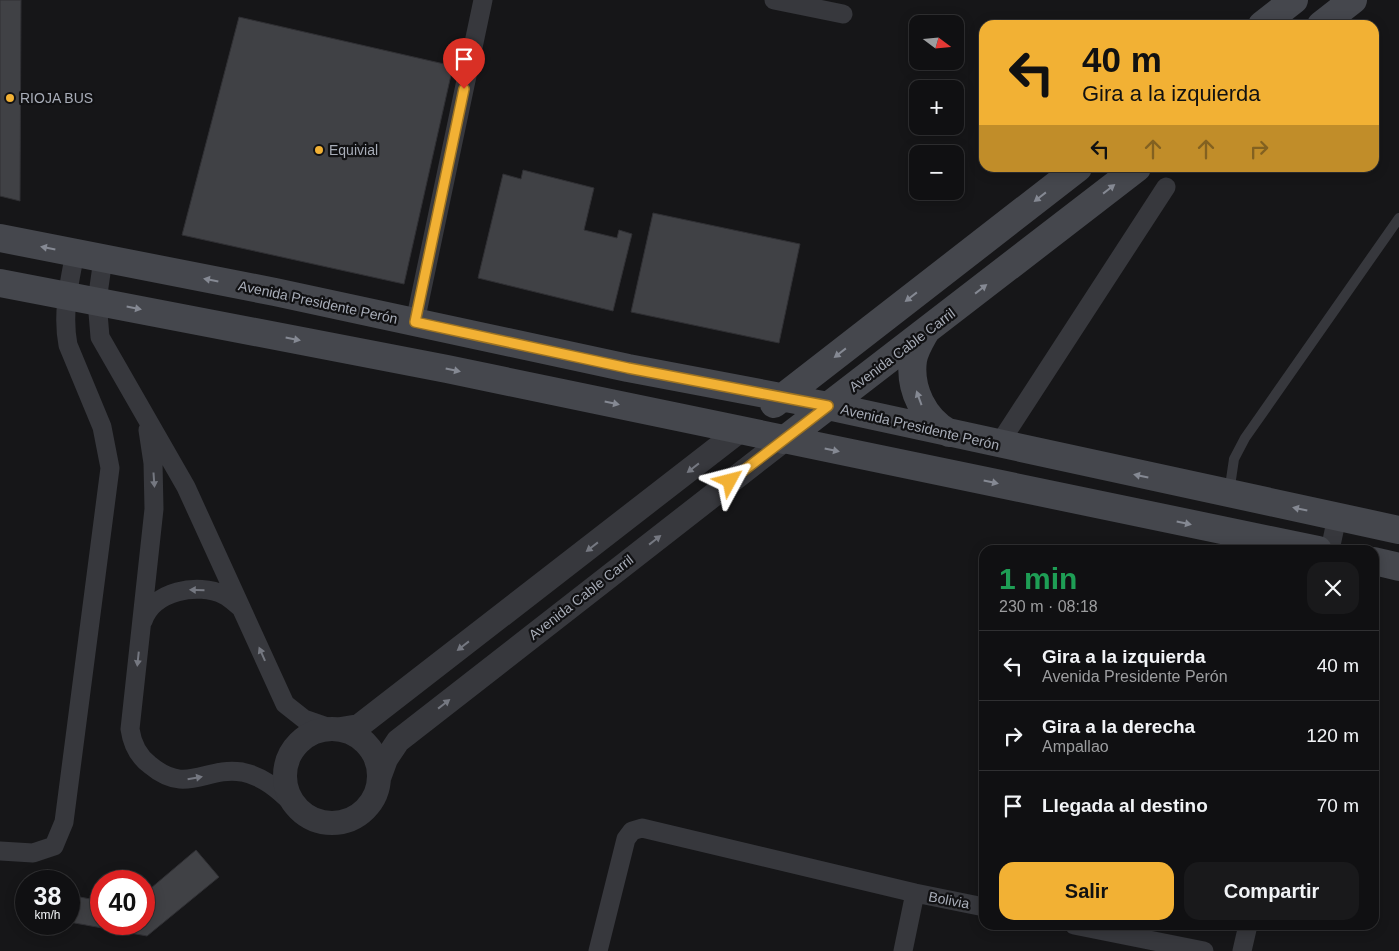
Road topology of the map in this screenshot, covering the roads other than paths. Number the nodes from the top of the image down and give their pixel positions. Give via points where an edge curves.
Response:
1 (483, 0) edge
2 (774, 0) edge
3 (1294, 0) edge
4 (1353, 0) edge
5 (843, 14) dead end
6 (1268, 20) edge
7 (1327, 20) edge
8 (1073, 172) edge
9 (1132, 172) edge
10 (1166, 187) dead end
11 (1399, 218) edge
12 (0, 238) edge
13 (75, 253) junction
14 (103, 259) junction
15 (0, 283) edge
16 (68, 296) junction
17 (96, 301) junction
18 (415, 322) junction
19 (926, 331) junction
20 (782, 398) junction
21 (828, 406) junction
22 (143, 415) junction
23 (742, 429) junction
24 (950, 434) junction
25 (784, 440) junction
26 (998, 444) junction
27 (1229, 494) junction
28 (1337, 517) junction
29 (1399, 530) edge
30 (1294, 545) edge
31 (1331, 545) edge
32 (1379, 563) edge
33 (1399, 567) edge
34 (241, 608) junction
35 (141, 630) junction
36 (335, 728) junction
37 (379, 778) junction
38 (294, 805) junction
39 (0, 851) edge
40 (915, 893) junction
41 (979, 906) edge
42 (1099, 930) edge
43 (1247, 930) edge
44 (598, 951) edge
45 (903, 951) edge
46 (1204, 951) edge
47 (1242, 951) edge

1 - 18 street
2 - 5 street
3 - 6 main road
4 - 7 main road
8 -> 20 main road
19 -> 9 main road, Avenida Cable Carril
10 - 26 street
11 - 27 lane via 1245,438 1234,459
13 -> 12 main road, Avenida Presidente Perón
13 - 14 main road, Avenida Presidente Perón
13 - 16 street
14 - 17 street
18 -> 14 main road, Avenida Presidente Perón
15 - 16 main road
16 - 17 main road
16 - 39 street via 65,323 68,345 102,427 110,468 64,822 54,846 33,853
17 - 22 street via 100,337
17 -> 23 main road
18 - 20 main road, Avenida Presidente Perón
19 - 21 main road, Avenida Cable Carril
24 -> 19 main road via 929,418 920,404 914,383 913,359
20 - 21 main road, Avenida Presidente Perón
20 - 23 main road
21 - 24 main road, Avenida Presidente Perón
21 - 25 main road, Avenida Cable Carril
22 - 34 street via 186,487
22 -> 35 street via 151,440 154,486
23 - 25 main road
23 -> 36 street via 359,726
24 - 26 main road, Avenida Presidente Perón
25 -> 30 main road
37 -> 25 street, Avenida Cable Carril via 391,750 406,734
27 -> 26 main road, Avenida Presidente Perón
28 -> 27 main road, Avenida Presidente Perón
28 - 29 main road, Avenida Presidente Perón
28 - 31 street
32 - 33 main road
34 -> 35 street via 224,595 211,591 182,591 151,606
36 -> 34 street via 304,719 285,704
35 -> 38 street via 130,729 132,740 146,762 172,779 234,772 253,775 271,785
36 - 37 street via 356,735 369,746 379,767
36 - 38 street via 315,731 292,749 285,777 287,792
37 - 38 street via 369,805 346,821 318,821
40 - 41 street, Bolivia
40 - 44 street, Bolivia via 642,828 632,831 626,839
40 - 45 street
42 - 46 street
43 - 47 street

